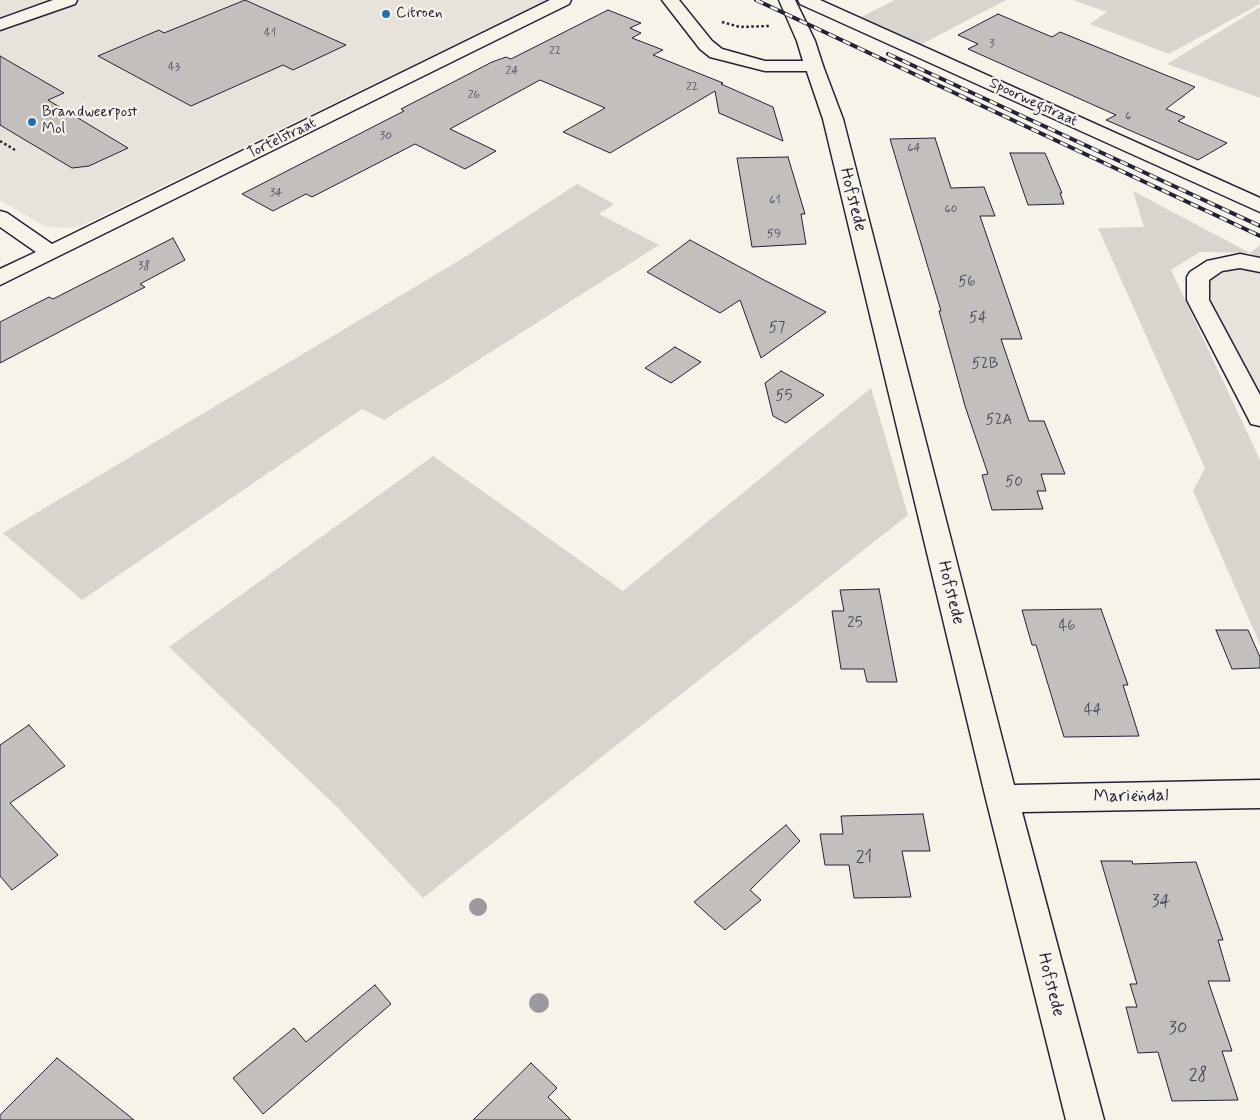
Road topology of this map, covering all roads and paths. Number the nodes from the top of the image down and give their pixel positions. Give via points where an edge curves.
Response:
1 (69, 0) edge
2 (563, 0) edge
3 (787, 0) edge
4 (806, 0) edge
5 (675, 6) edge
6 (798, 22) junction
7 (0, 25) edge
8 (814, 66) junction
9 (0, 141) edge
10 (15, 150) dead end
11 (1260, 206) edge
12 (0, 217) edge
13 (51, 253) junction
14 (1260, 265) edge
15 (0, 278) edge
16 (1260, 418) edge
17 (1260, 794) edge
18 (1002, 799) junction
19 (1085, 1120) edge

1 - 7 street
2 - 13 street, Tortelstraat
3 - 6 street, Hofstede
4 - 11 street, Spoorwegstraat
5 - 6 path via 740,27
5 - 8 street via 716,53 765,66
6 - 8 street, Hofstede
8 - 18 street, Hofstede via 833,118
9 - 10 path
12 - 13 street
13 - 15 street, Tortelstraat
14 - 16 street via 1240,261 1215,266 1198,277 1198,300
17 - 18 street, Mariëndal
18 - 19 street, Hofstede

